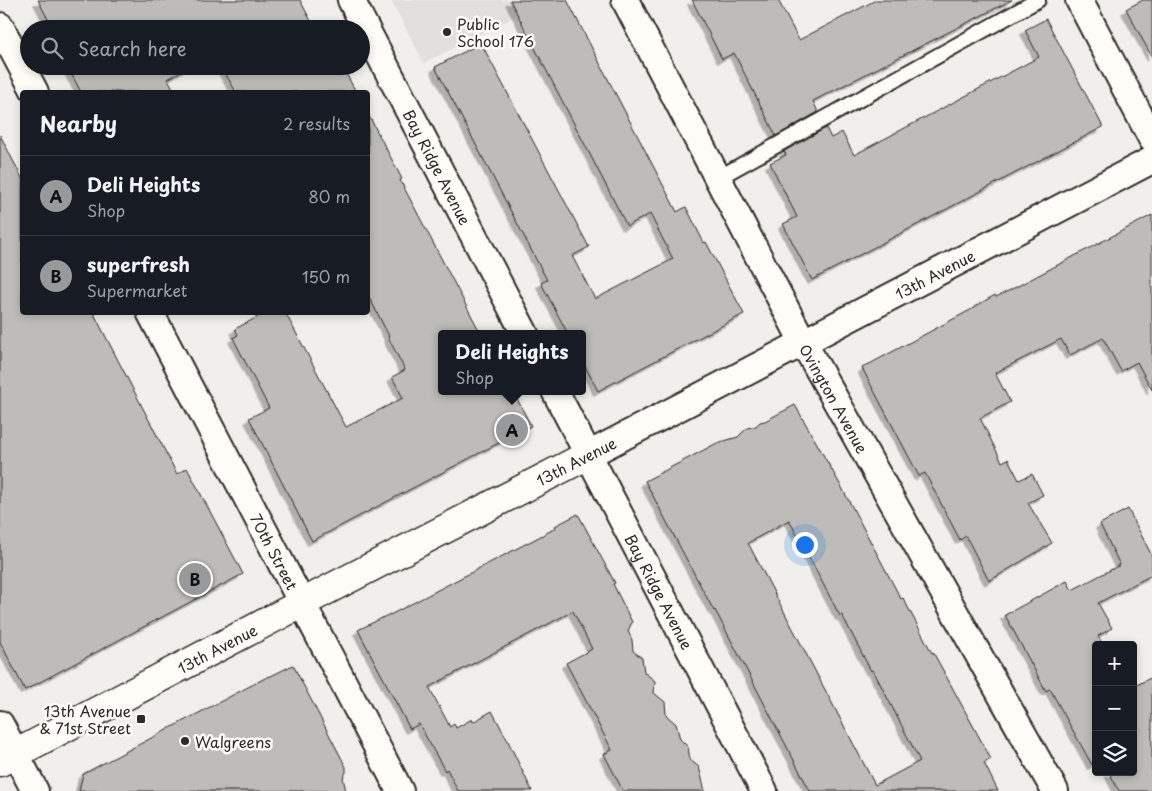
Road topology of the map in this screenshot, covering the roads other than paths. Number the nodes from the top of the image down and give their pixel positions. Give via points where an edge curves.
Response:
1 (350, 0) edge
2 (625, 0) edge
3 (1038, 0) edge
4 (1079, 0) edge
5 (360, 20) edge
6 (0, 26) edge
7 (370, 38) edge
8 (20, 64) edge
9 (26, 75) edge
10 (34, 90) edge
11 (1152, 140) edge
12 (1152, 160) edge
13 (718, 178) junction
14 (152, 315) edge
15 (523, 330) edge
16 (803, 342) junction
17 (557, 395) edge
18 (588, 455) junction
19 (302, 603) junction
20 (0, 724) edge
21 (8, 758) edge
22 (34, 791) edge
23 (400, 791) edge
24 (764, 791) edge
25 (1055, 791) edge

1 - 5 street, Bay Ridge Avenue
2 - 13 street, Ovington Avenue
3 - 13 lane
4 - 11 street
6 - 8 street
7 - 15 street, Bay Ridge Avenue
9 - 10 street
12 - 16 street, 13th Avenue
13 - 16 street, Ovington Avenue
14 - 19 street, 70th Street
16 - 18 street, 13th Avenue
16 - 25 street, Ovington Avenue
17 - 18 street, Bay Ridge Avenue
18 - 19 main road, 13th Avenue
18 - 24 street, Bay Ridge Avenue
19 - 21 main road, 13th Avenue
19 - 23 street, 70th Street
20 - 21 street
21 - 22 street

